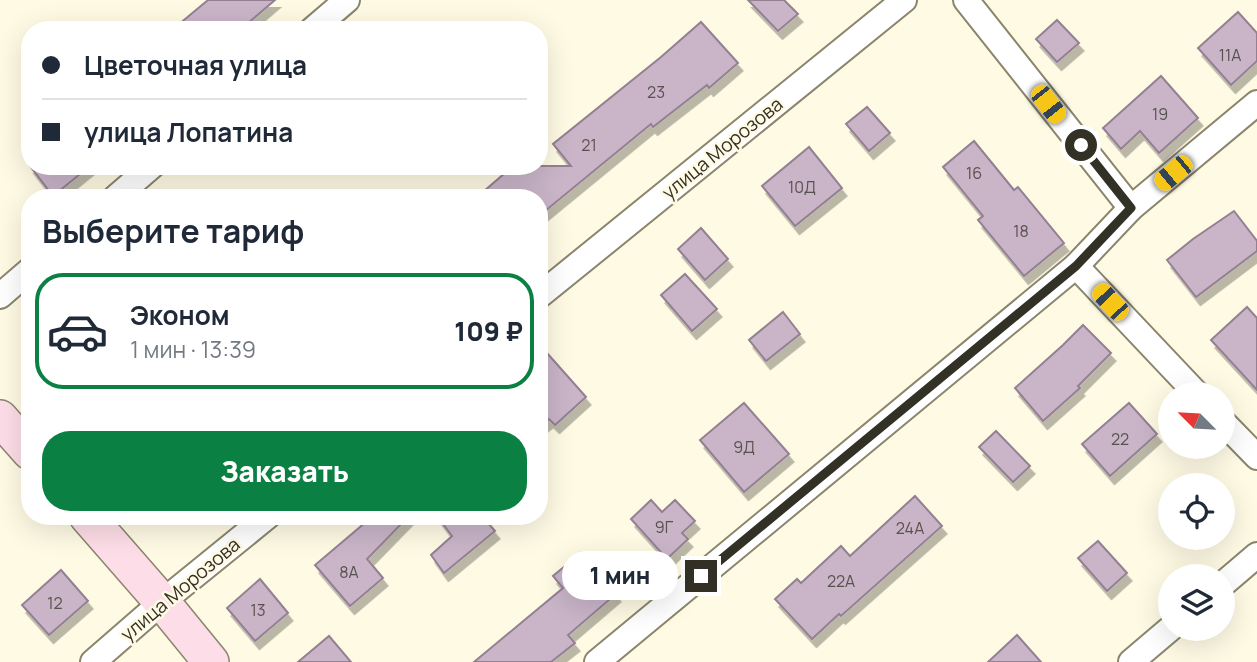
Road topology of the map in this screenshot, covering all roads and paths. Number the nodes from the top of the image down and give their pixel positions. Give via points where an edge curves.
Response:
1 (347, 0) edge
2 (904, 0) edge
3 (966, 0) edge
4 (322, 21) edge
5 (1257, 103) edge
6 (142, 175) edge
7 (125, 189) edge
8 (1131, 208) junction
9 (1076, 266) junction
10 (21, 278) edge
11 (548, 289) edge
12 (0, 296) edge
13 (1186, 382) edge
14 (0, 418) edge
15 (1236, 435) edge
16 (21, 442) edge
17 (1257, 457) edge
18 (95, 525) edge
19 (257, 525) edge
20 (1257, 555) edge
21 (1235, 574) edge
22 (162, 602) junction
23 (1158, 639) edge
24 (93, 662) edge
25 (211, 662) edge
26 (597, 662) edge
27 (1132, 662) edge

1 - 4 street
2 - 11 street, улица Морозова
3 - 8 street
5 - 8 street
6 - 7 street
8 - 9 street
9 - 13 street
9 - 26 street
10 - 12 street
14 - 16 street
15 - 17 street
18 - 22 street
19 - 22 street, улица Морозова
20 - 21 street
22 - 24 street, улица Морозова
22 - 25 street
23 - 27 street

